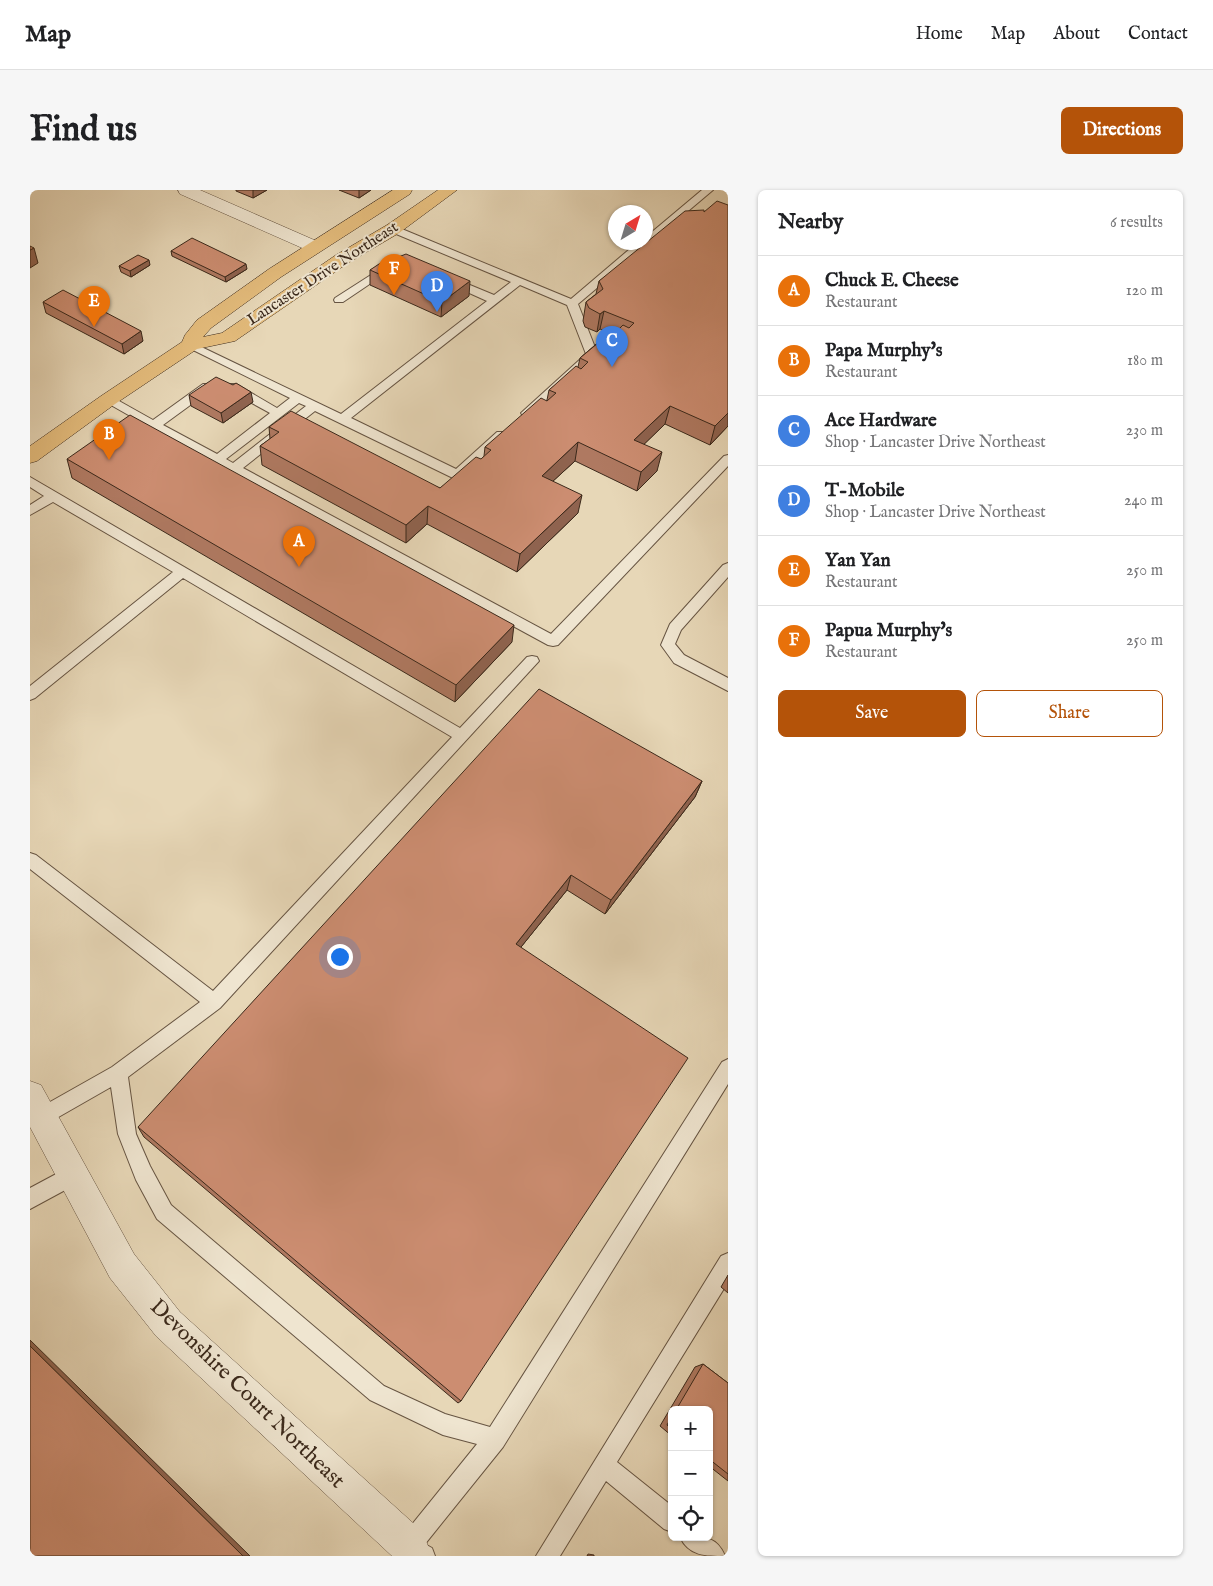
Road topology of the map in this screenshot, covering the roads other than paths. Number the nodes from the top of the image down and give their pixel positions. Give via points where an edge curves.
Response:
1 (404, 190) edge
2 (449, 190) edge
3 (708, 190) edge
4 (189, 191) edge
5 (393, 229) junction
6 (653, 235) edge
7 (315, 247) junction
8 (635, 250) edge
9 (399, 263) edge
10 (443, 277) edge
11 (519, 281) junction
12 (339, 300) dead end
13 (495, 300) junction
14 (572, 303) junction
15 (269, 310) junction
16 (191, 345) junction
17 (298, 397) junction
18 (108, 400) junction
19 (315, 405) junction
20 (278, 413) junction
21 (342, 419) junction
22 (154, 425) junction
23 (30, 456) edge
24 (728, 459) edge
25 (217, 460) junction
26 (233, 469) junction
27 (30, 481) edge
28 (53, 496) junction
29 (30, 511) edge
30 (728, 568) edge
31 (182, 572) junction
32 (532, 661) dead end
33 (728, 685) edge
34 (30, 694) edge
35 (462, 736) junction
36 (30, 860) edge
37 (214, 1002) junction
38 (728, 1068) edge
39 (118, 1073) junction
40 (36, 1106) edge
41 (73, 1175) junction
42 (30, 1200) edge
43 (728, 1263) edge
44 (494, 1440) junction
45 (604, 1465) junction
46 (668, 1518) edge
47 (696, 1541) edge
48 (417, 1551) edge
49 (547, 1556) edge
50 (714, 1556) edge

1 - 7 main road, Lancaster Drive Northeast
2 - 5 main road, Lancaster Drive Northeast
3 - 6 lane
4 - 7 street
5 - 11 lane
5 - 15 main road, Lancaster Drive Northeast via 342,259
7 - 15 main road via 322,250 322,256 277,288
7 - 16 main road, Lancaster Drive Northeast via 204,324 194,335
8 - 14 lane
9 - 12 lane via 389,266
10 - 13 lane
11 - 13 lane
11 - 14 lane
13 - 21 lane
14 - 21 lane via 592,355 457,475
15 - 16 main road, Lancaster Drive Northeast via 228,337
16 - 17 lane
16 - 18 main road, Lancaster Drive Northeast
17 - 19 lane
17 - 20 lane
18 - 22 lane
18 - 23 main road, Lancaster Drive Northeast
19 - 21 lane
19 - 26 lane
20 - 22 lane via 219,383 209,386
20 - 25 lane
22 - 25 lane
24 - 26 lane via 553,642
25 - 26 lane
27 - 28 lane
28 - 29 lane
28 - 31 lane
30 - 33 lane via 675,628 668,645 679,659
31 - 34 lane
31 - 35 lane
32 - 35 lane
35 - 37 lane
36 - 37 lane
37 - 39 lane
38 - 44 lane
39 - 40 lane
39 - 44 lane via 127,1134 164,1212 376,1393 443,1424
40 - 41 street, Devonshire Court Northeast
41 - 42 lane
41 - 48 street, Devonshire Court Northeast via 122,1266 168,1324
43 - 45 lane
44 - 48 lane
45 - 46 lane
45 - 49 lane
47 - 50 lane

